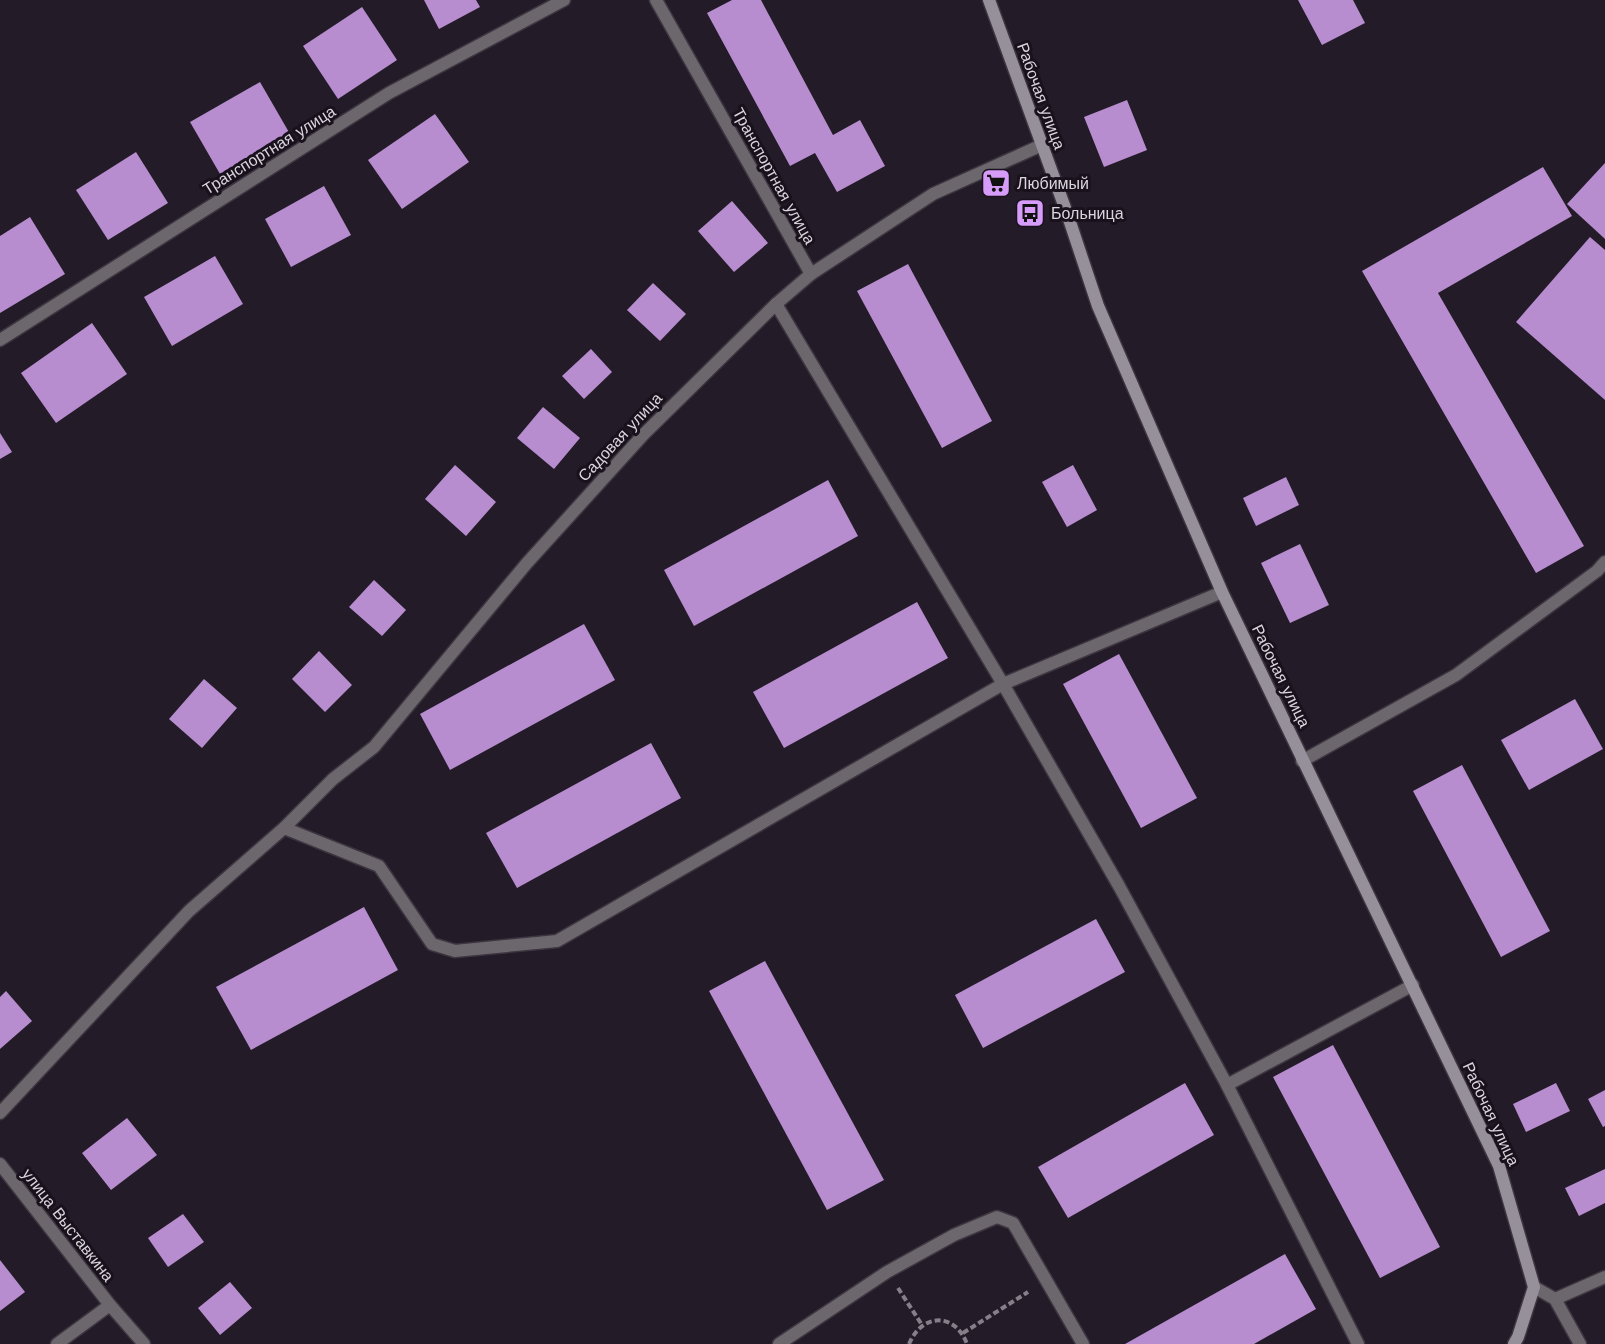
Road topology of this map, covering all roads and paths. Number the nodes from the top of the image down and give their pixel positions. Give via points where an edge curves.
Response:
1 (564, 0) edge
2 (657, 0) edge
3 (989, 0) edge
4 (1042, 145) junction
5 (811, 274) junction
6 (776, 304) junction
7 (0, 340) edge
8 (1605, 562) edge
9 (1222, 592) junction
10 (1003, 684) junction
11 (1302, 760) junction
12 (284, 828) junction
13 (1413, 985) junction
14 (1227, 1085) junction
15 (0, 1113) edge
16 (0, 1164) edge
17 (887, 1272) junction
18 (1605, 1277) edge
19 (1046, 1281) junction
20 (1534, 1287) junction
21 (1555, 1299) junction
22 (110, 1305) junction
23 (922, 1325) junction
24 (963, 1333) junction
25 (57, 1344) edge
26 (144, 1344) edge
27 (779, 1344) edge
28 (909, 1344) edge
29 (967, 1344) edge
30 (1083, 1344) edge
31 (1358, 1344) edge
32 (1514, 1344) edge
33 (1580, 1344) edge

1 - 7 street, Транспортная улица via 389,93
2 - 5 street, Транспортная улица
3 - 4 main road, Рабочая улица
4 - 5 street, Садовая улица via 933,194
4 - 9 main road, Рабочая улица via 1098,306
5 - 6 street, Садовая улица
6 - 10 street
6 - 12 street, Садовая улица via 643,435 526,563 374,747 333,779
8 - 11 street via 1456,675
9 - 10 street
9 - 11 main road, Рабочая улица
10 - 12 street via 557,941 455,951 432,944 379,866
10 - 14 street
11 - 13 main road, Рабочая улица
12 - 15 street, Садовая улица via 189,911
13 - 14 street
13 - 20 main road, Рабочая улица via 1499,1166
14 - 31 street
16 - 22 street, улица Выставкина
17 - 19 street via 954,1235 997,1217 1013,1223
17 - 23 path
17 - 27 street
18 - 21 street
19 - 24 path
19 - 30 street
20 - 21 street
20 - 32 main road
21 - 33 street
22 - 25 street
22 - 26 street, улица Выставкина
23 - 24 path via 944,1321
23 - 28 path
24 - 29 path

